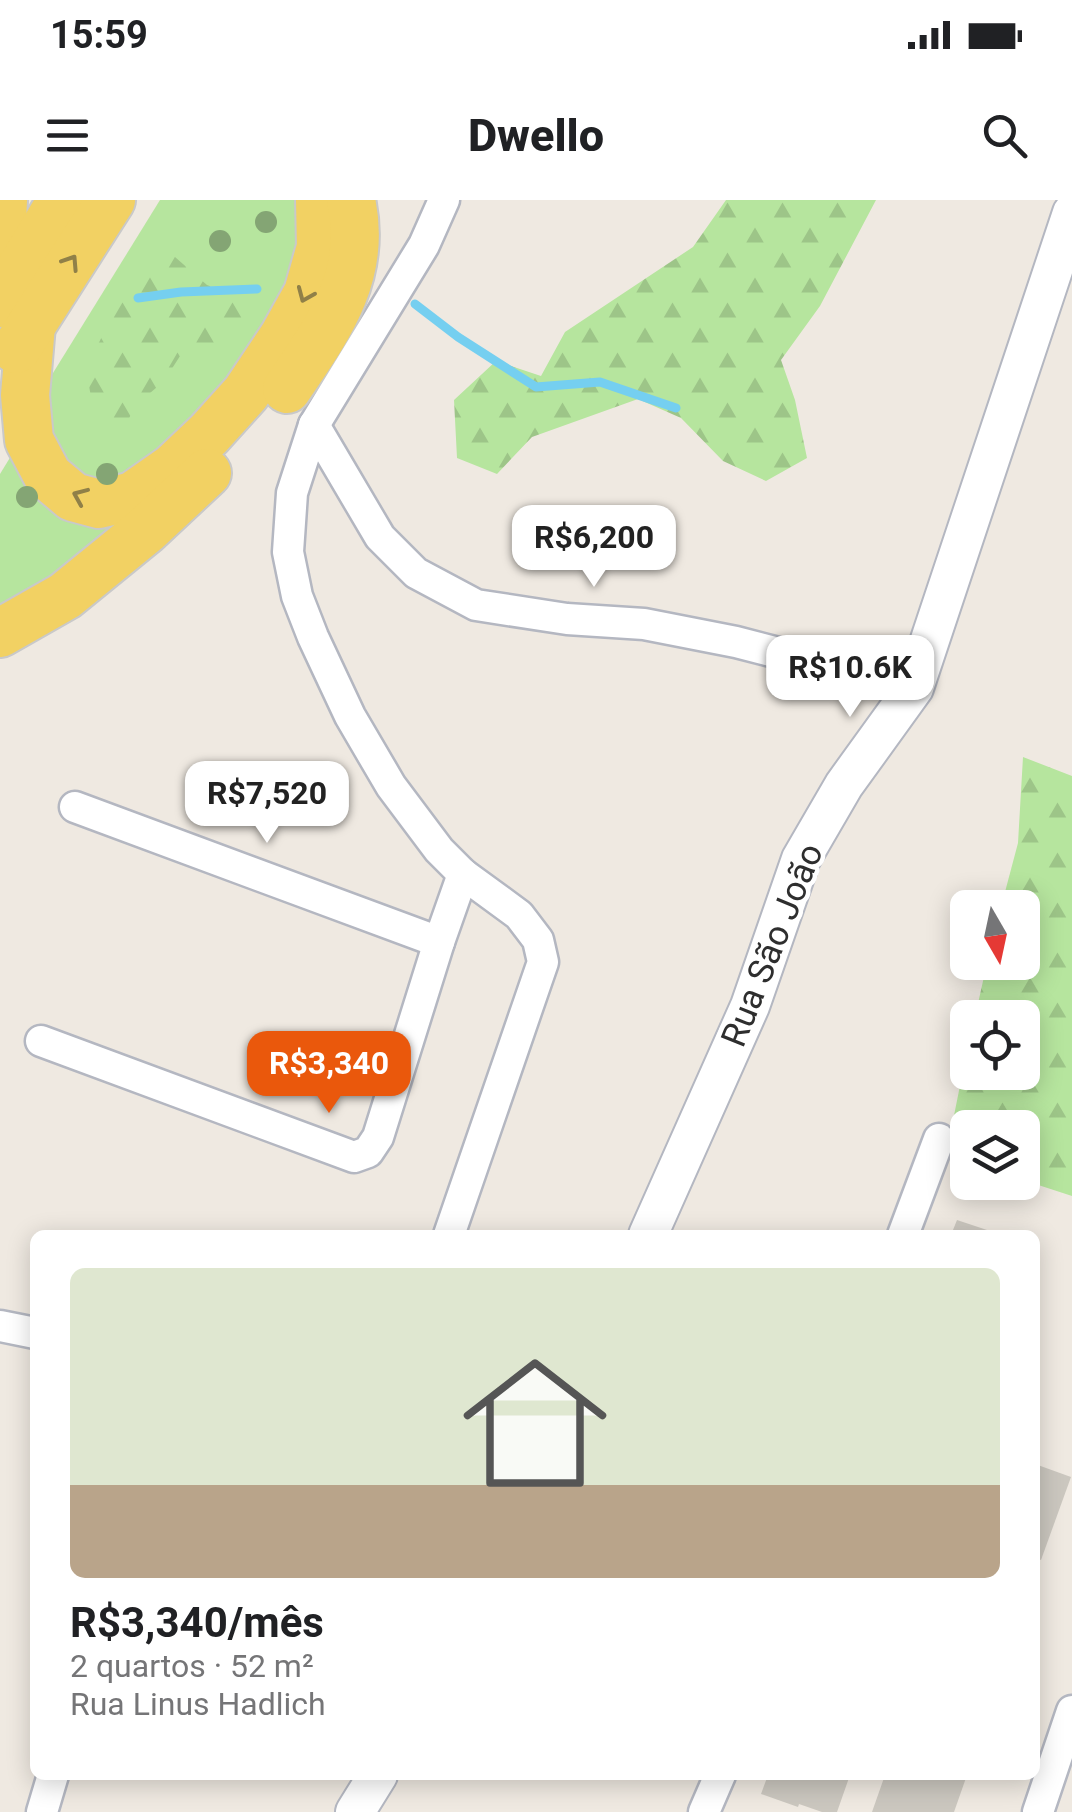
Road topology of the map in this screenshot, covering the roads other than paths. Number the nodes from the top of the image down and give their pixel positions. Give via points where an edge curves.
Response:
1 (3, 200) edge
2 (62, 200) edge
3 (110, 200) edge
4 (320, 200) edge
5 (352, 200) edge
6 (444, 200) edge
7 (1072, 213) edge
8 (0, 267) edge
9 (15, 314) edge
10 (0, 375) edge
11 (314, 425) junction
12 (0, 634) edge
13 (914, 688) junction
14 (75, 807) dead end
15 (463, 874) junction
16 (438, 942) junction
17 (41, 1041) dead end
18 (939, 1138) dead end
19 (452, 1230) edge
20 (650, 1230) edge
21 (905, 1230) edge
22 (0, 1326) edge
23 (30, 1332) edge
24 (1072, 1711) edge
25 (52, 1780) edge
26 (375, 1780) edge
27 (718, 1780) edge
28 (42, 1812) edge
29 (356, 1812) edge
30 (704, 1812) edge
31 (1038, 1812) edge

1 - 8 main road
2 - 9 main road
9 -> 3 main road
4 -> 9 main road via 321,248 308,293 284,336 210,434 133,496 100,504 73,497 48,476 28,440
5 - 12 main road via 347,287 274,408 146,530 65,596
6 - 11 street
7 - 13 street, Rua São João
9 - 10 main road
11 - 13 street via 380,538 416,573 476,605 644,624
11 - 15 street via 292,493 288,552 297,596 350,716 391,786
13 - 20 street, Rua São João via 800,859 750,1006
14 - 16 street
15 - 16 street
15 - 19 street via 520,915 538,940 543,962
16 - 17 street via 378,1137 368,1152 354,1157
18 - 21 street
22 - 23 street
24 - 31 street
25 - 28 street
26 - 29 street
27 - 30 street

